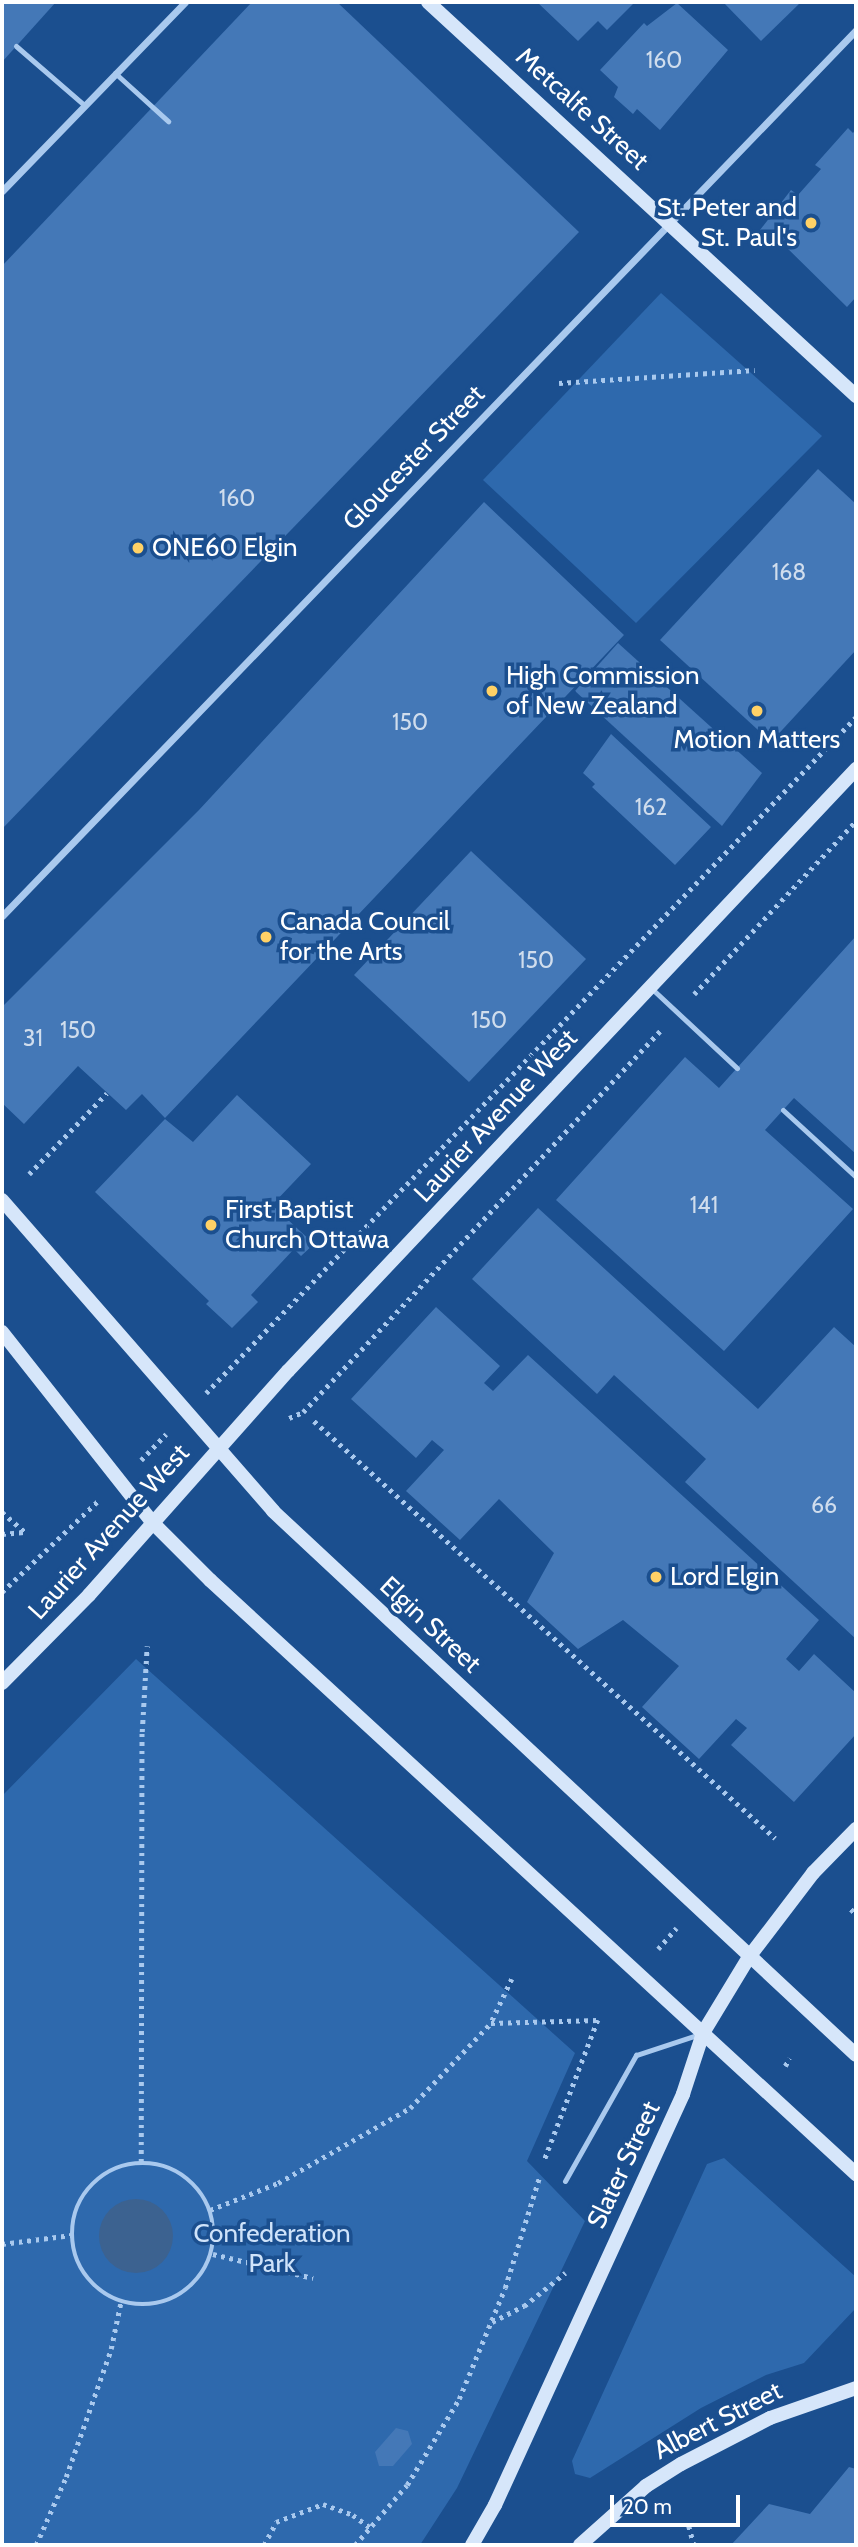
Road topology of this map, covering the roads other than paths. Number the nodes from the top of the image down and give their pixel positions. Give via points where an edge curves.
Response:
1 (185, 2) edge
2 (428, 2) edge
3 (856, 30) edge
4 (16, 46) dead end
5 (115, 74) junction
6 (84, 105) junction
7 (169, 121) dead end
8 (2, 191) edge
9 (671, 225) junction
10 (856, 396) edge
11 (856, 769) edge
12 (2, 916) edge
13 (650, 987) junction
14 (737, 1068) dead end
15 (783, 1110) dead end
16 (856, 1177) edge
17 (2, 1199) edge
18 (2, 1332) edge
19 (217, 1449) junction
20 (153, 1523) junction
21 (2, 1683) edge
22 (856, 1829) edge
23 (749, 1957) junction
24 (703, 2033) junction
25 (856, 2055) edge
26 (856, 2174) edge
27 (565, 2181) dead end
28 (856, 2388) edge
29 (472, 2545) edge
30 (580, 2545) edge

1 - 5 street
2 - 9 main road, Metcalfe Street
3 - 9 street, Gloucester Street
4 - 6 lane
5 - 6 street
5 - 7 lane
6 - 8 street
9 - 10 main road, Metcalfe Street
9 - 12 street, Gloucester Street
11 - 13 main road, Laurier Avenue West
13 - 14 lane
13 - 19 main road, Laurier Avenue West
15 - 16 lane
17 - 19 main road, Elgin Street
18 - 20 main road
19 - 20 main road, Laurier Avenue West
19 - 23 main road, Elgin Street via 296,1533
20 - 21 main road, Laurier Avenue West
20 - 24 main road via 327,1692
22 - 23 main road, Slater Street via 813,1873
23 - 24 main road, Slater Street
23 - 25 main road, Elgin Street
24 - 26 main road
24 - 27 lane via 636,2055
24 - 29 main road, Slater Street via 683,2094 511,2470
28 - 30 main road, Albert Street via 771,2418 681,2463 646,2486

